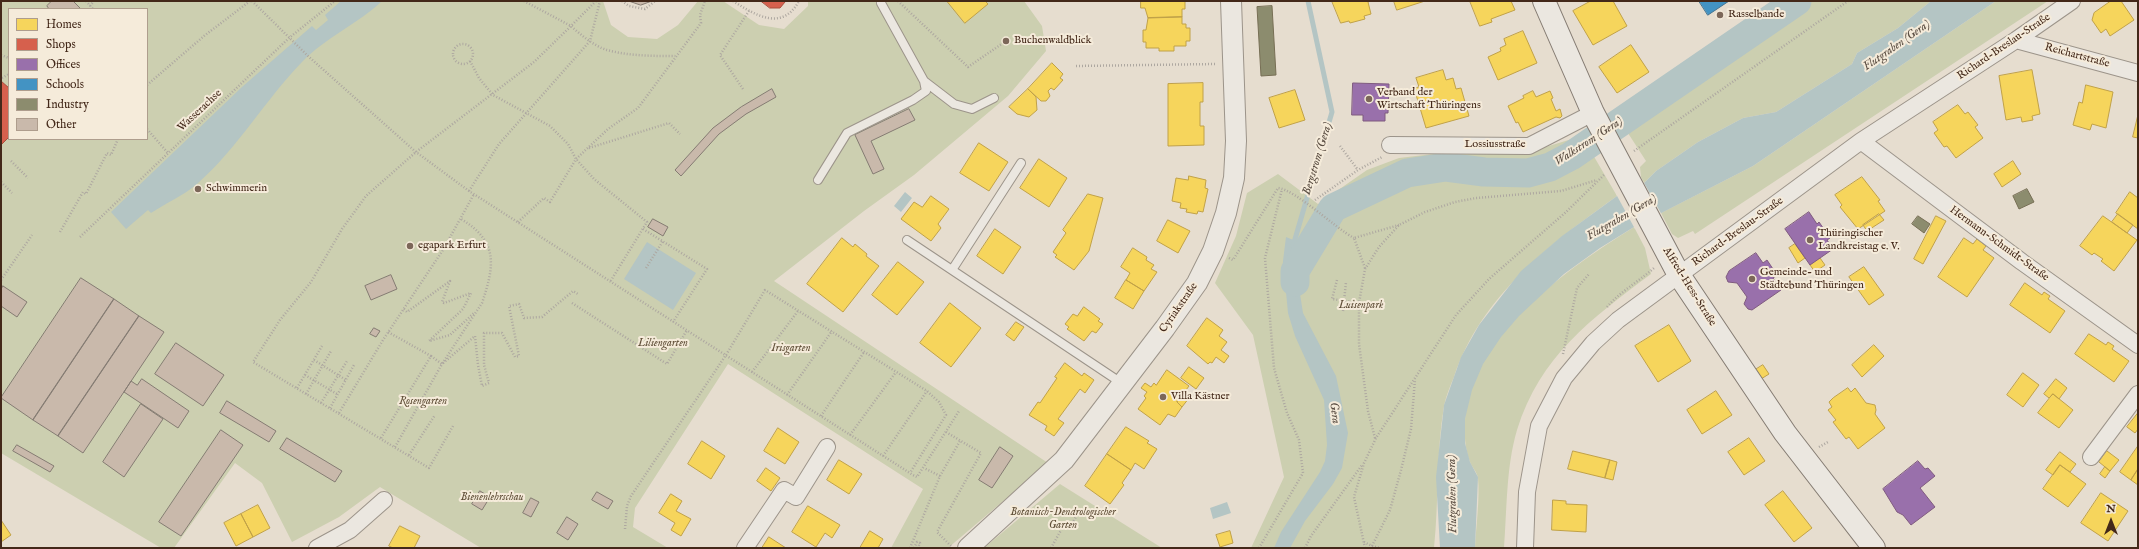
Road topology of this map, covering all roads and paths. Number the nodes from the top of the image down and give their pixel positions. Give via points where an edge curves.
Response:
1 (86, 1) edge
2 (94, 1) edge
3 (249, 1) edge
4 (334, 1) edge
5 (524, 1) edge
6 (596, 1) edge
7 (600, 1) edge
8 (622, 1) edge
9 (655, 1) edge
10 (705, 1) edge
11 (733, 1) edge
12 (799, 1) edge
13 (898, 1) edge
14 (1231, 1) edge
15 (1544, 1) edge
16 (1848, 1) edge
17 (2072, 1) edge
18 (881, 3) dead end
19 (90, 6) joint
20 (749, 11) junction
21 (571, 26) junction
22 (290, 38) junction
23 (2016, 40) junction
24 (590, 41) junction
25 (1006, 41) dead end
26 (675, 56) junction
27 (470, 61) junction
28 (1234, 64) junction
29 (1076, 66) dead end
30 (2138, 73) edge
31 (924, 81) junction
32 (148, 84) edge
33 (744, 89) dead end
34 (493, 95) junction
35 (994, 98) dead end
36 (525, 113) junction
37 (1595, 116) junction
38 (148, 130) edge
39 (680, 134) dead end
40 (118, 140) edge
41 (1861, 141) junction
42 (1390, 145) joint
43 (1340, 146) dead end
44 (588, 148) junction
45 (168, 152) junction
46 (416, 152) junction
47 (1615, 154) junction
48 (576, 159) junction
49 (11, 161) dead end
50 (1021, 163) dead end
51 (1358, 170) junction
52 (28, 178) dead end
53 (818, 180) dead end
54 (1598, 180) junction
55 (1, 182) edge
56 (1282, 189) junction
57 (469, 191) junction
58 (12, 193) dead end
59 (474, 194) junction
60 (1315, 200) dead end
61 (461, 219) junction
62 (518, 222) junction
63 (1399, 225) junction
64 (643, 229) junction
65 (60, 232) dead end
66 (32, 235) dead end
67 (80, 237) dead end
68 (1354, 238) junction
69 (908, 240) dead end
70 (663, 241) junction
71 (1213, 251) junction
72 (646, 268) dead end
73 (1366, 269) junction
74 (952, 270) junction
75 (1589, 274) dead end
76 (1679, 275) junction
77 (1, 280) edge
78 (1337, 280) dead end
79 (610, 282) junction
80 (1346, 282) dead end
81 (578, 294) dead end
82 (1344, 302) junction
83 (572, 303) dead end
84 (1359, 303) junction
85 (404, 309) junction
86 (476, 310) junction
87 (798, 311) junction
88 (1344, 311) dead end
89 (673, 322) junction
90 (687, 330) junction
91 (832, 331) junction
92 (388, 332) junction
93 (2138, 345) edge
94 (322, 346) dead end
95 (331, 351) dead end
96 (864, 352) junction
97 (1563, 354) dead end
98 (726, 355) junction
99 (431, 356) junction
100 (314, 360) junction
101 (347, 361) dead end
102 (442, 364) junction
103 (354, 365) dead end
104 (322, 366) junction
105 (752, 372) junction
106 (896, 372) junction
107 (305, 375) junction
108 (338, 375) junction
109 (1415, 377) junction
110 (314, 380) junction
111 (346, 380) junction
112 (1123, 385) junction
113 (297, 388) junction
114 (329, 389) junction
115 (927, 391) junction
116 (306, 394) junction
117 (337, 394) junction
118 (2138, 394) edge
119 (787, 395) junction
120 (321, 403) junction
121 (330, 408) junction
122 (959, 411) dead end
123 (339, 413) junction
124 (435, 415) dead end
125 (821, 416) junction
126 (453, 426) dead end
127 (946, 432) junction
128 (850, 435) junction
129 (381, 438) junction
130 (1376, 438) junction
131 (960, 441) junction
132 (395, 447) junction
133 (827, 447) dead end
134 (409, 455) junction
135 (883, 456) junction
136 (2091, 457) dead end
137 (1364, 463) junction
138 (924, 468) junction
139 (910, 473) junction
140 (940, 476) junction
141 (384, 500) dead end
142 (1080, 510) dead end
143 (625, 529) dead end
144 (1363, 542) junction
145 (959, 546) edge
146 (1372, 546) junction
147 (317, 548) edge
148 (745, 548) edge
149 (910, 548) edge
150 (914, 548) edge
151 (918, 548) edge
152 (1051, 548) edge
153 (1258, 548) edge
154 (1305, 548) edge
155 (1365, 548) edge
156 (1380, 548) edge
157 (1525, 548) edge
158 (1874, 548) edge

1 - 19 path
2 - 19 path
3 - 22 path
3 - 32 path
4 - 22 path, Wasserachse
5 - 21 path
6 - 21 path
7 - 24 path
8 - 9 path via 628,6 645,9
10 - 26 path via 700,15 701,24
11 - 20 path
12 - 20 path via 790,13 780,19 764,18
13 - 25 path via 968,67
14 - 28 street, Cyriakstraße
15 - 37 main road, Alfred-Hess-Straße
16 - 47 path
17 - 23 street, Richard-Breslau-Straße
18 - 31 lane
20 - 33 path via 720,55
21 - 24 path
21 - 34 path via 534,62
22 - 45 path, Wasserachse
22 - 46 path
23 - 30 street, Reichartstraße
23 - 41 street, Richard-Breslau-Straße
24 - 26 path via 606,50
24 - 36 path
26 - 44 path via 638,108 608,129
27 - 27 path via 465,64 457,62 454,54 456,48 462,44 471,48 473,54
27 - 34 path via 479,78
28 - 29 path
28 - 71 street, Cyriakstraße via 1234,178
31 - 35 lane via 954,104 972,109
31 - 53 lane via 926,91 913,100 847,133
34 - 36 path
34 - 46 path
36 - 48 path via 550,126 568,144
36 - 57 path via 499,144
37 - 42 street, Lossiusstraße via 1529,146
37 - 47 main road, Alfred-Hess-Straße
38 - 45 path
39 - 44 path via 669,123
40 - 65 path via 111,155 107,153 86,194 83,192
41 - 76 street, Richard-Breslau-Straße
41 - 93 street, Hermann-Schmidt-Straße
42 - 51 path via 1382,157
43 - 51 path
44 - 48 path
45 - 67 path, Wasserachse
46 - 57 path
46 - 113 path via 366,196 342,229 311,282 280,320 253,362
47 - 54 path
47 - 76 main road, Alfred-Hess-Straße
48 - 62 path via 550,202 544,198
48 - 64 path via 594,179 647,222
49 - 52 path
50 - 74 lane
51 - 60 path
54 - 63 path via 1561,191 1476,198 1425,212
54 - 109 path via 1566,212 1489,279 1456,315
55 - 58 path
56 - 68 path
56 - 71 path via 1278,188 1233,260
56 - 153 path via 1265,258 1274,368 1286,413 1299,440 1303,473
57 - 59 path
59 - 61 path
59 - 62 path
61 - 85 path
61 - 86 path via 480,232 490,252 489,278 482,303
62 - 79 path
63 - 68 path
63 - 73 path via 1379,247
64 - 70 path
64 - 79 path
66 - 77 path
68 - 73 path
69 - 74 lane
70 - 72 path
70 - 89 path via 707,269
71 - 112 street, Cyriakstraße via 1197,283
73 - 84 path
74 - 112 lane
75 - 97 path via 1577,288
76 - 157 street, Richard-Breslau-Straße via 1613,325 1564,378 1539,426 1527,492
76 - 158 main road, Alfred-Hess-Straße via 1784,433
78 - 82 path via 1332,299
79 - 89 path
80 - 82 path
81 - 102 path via 573,291 542,317 524,318 519,304 509,306 519,356 515,357 502,334 484,334 484,365 489,384 482,386 475,336
82 - 84 path
82 - 88 path
83 - 90 path via 667,364
84 - 130 path via 1359,344 1368,411
85 - 86 path via 407,312 450,281 442,302 471,292 463,309 429,341 450,335
85 - 92 path
86 - 102 path
87 - 91 path
87 - 98 path via 765,290
87 - 105 path
89 - 90 path
90 - 98 path
91 - 96 path
91 - 119 path
92 - 99 path
92 - 123 path
94 - 100 path
95 - 104 path
96 - 106 path
96 - 125 path
98 - 105 path
98 - 143 path via 631,496 627,506
99 - 102 path
99 - 129 path
100 - 104 path
100 - 107 path
101 - 108 path
102 - 132 path
103 - 111 path
104 - 108 path
104 - 110 path
105 - 119 path
106 - 115 path
106 - 128 path
107 - 110 path
107 - 113 path
108 - 111 path
108 - 114 path
109 - 130 path
109 - 146 path via 1411,429 1401,470 1390,510
110 - 114 path
110 - 116 path
111 - 117 path
112 - 145 street, Cyriakstraße via 1064,460
113 - 116 path
114 - 117 path
114 - 120 path
115 - 135 path
115 - 139 path via 939,402 946,415
116 - 120 path
117 - 121 path
118 - 136 street
119 - 125 path
120 - 121 path
121 - 123 path
122 - 127 path
123 - 129 path
124 - 134 path
125 - 128 path
126 - 134 path via 429,468
127 - 131 path
127 - 138 path
128 - 135 path
129 - 132 path
130 - 137 path
131 - 140 path
131 - 145 path via 981,454 937,532
132 - 134 path
133 - 148 street via 796,497 784,490
135 - 139 path
137 - 144 path via 1354,497
137 - 154 path
138 - 139 path via 917,477
138 - 140 path
140 - 149 path
141 - 147 street via 350,530
142 - 152 path via 1070,527 1065,523
144 - 146 path
144 - 155 path
146 - 156 path
150 - 151 path via 917,542 920,543

